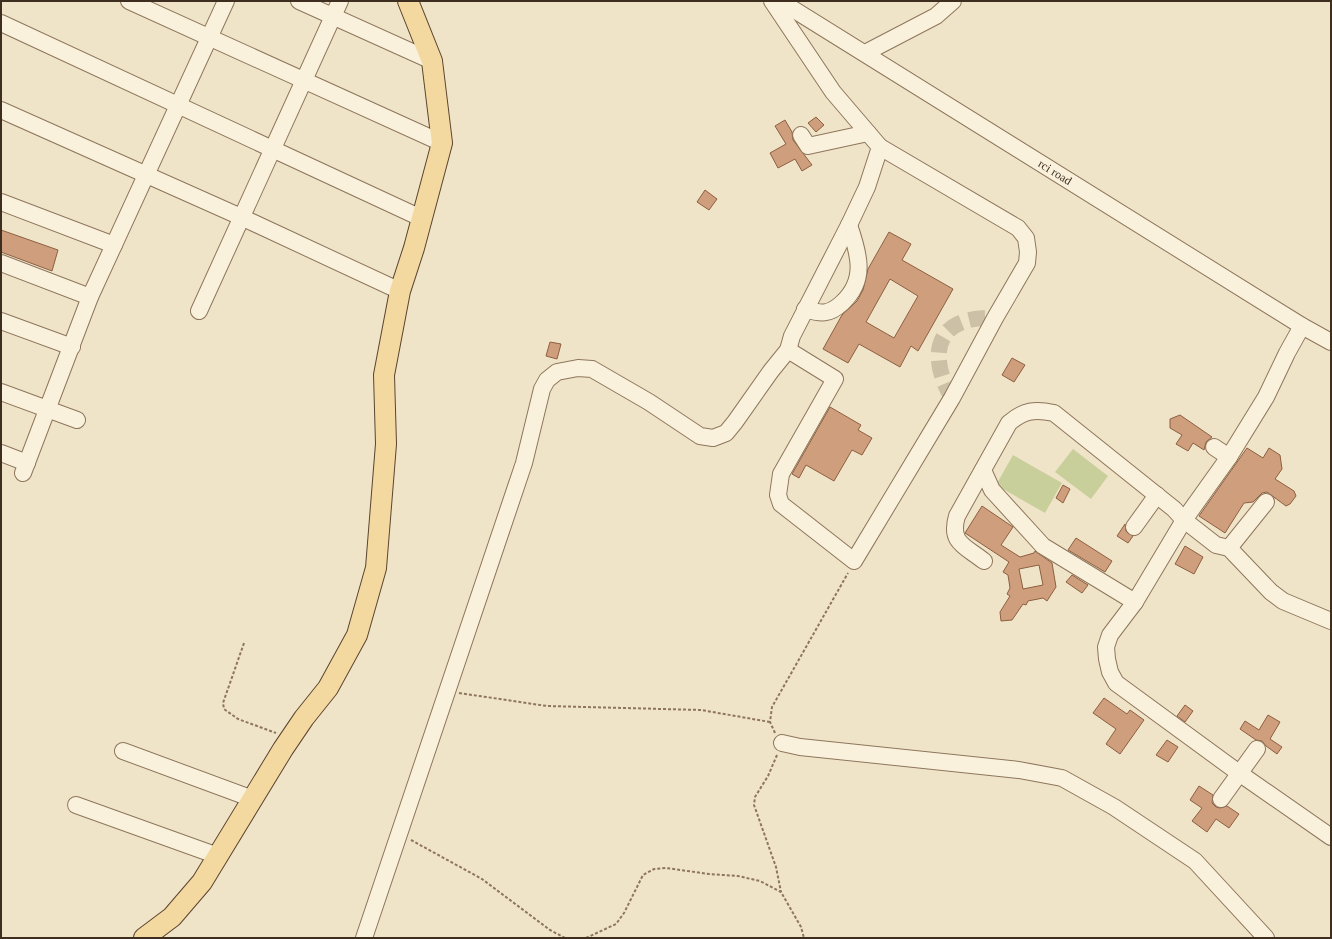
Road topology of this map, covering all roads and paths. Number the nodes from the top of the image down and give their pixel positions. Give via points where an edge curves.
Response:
1 (129, 1) edge
2 (226, 1) edge
3 (299, 1) edge
4 (340, 1) edge
5 (408, 1) edge
6 (772, 1) edge
7 (780, 1) edge
8 (954, 1) edge
9 (333, 16) junction
10 (1, 23) edge
11 (208, 37) junction
12 (865, 53) junction
13 (432, 61) junction
14 (304, 80) junction
15 (179, 105) junction
16 (1, 110) edge
17 (868, 133) junction
18 (801, 135) dead end
19 (442, 143) junction
20 (880, 147) junction
21 (274, 148) junction
22 (146, 175) junction
23 (1, 202) edge
24 (242, 217) junction
25 (422, 218) junction
26 (849, 226) junction
27 (114, 246) junction
28 (1, 263) edge
29 (400, 291) junction
30 (90, 297) junction
31 (805, 309) junction
32 (198, 311) dead end
33 (1, 321) edge
34 (1302, 326) junction
35 (1331, 342) edge
36 (72, 347) junction
37 (788, 350) junction
38 (1, 392) edge
39 (47, 409) junction
40 (78, 420) dead end
41 (1214, 447) dead end
42 (1, 453) edge
43 (1229, 457) junction
44 (983, 470) junction
45 (1157, 495) junction
46 (1266, 502) dead end
47 (1184, 520) junction
48 (1134, 527) dead end
49 (1229, 548) junction
50 (854, 561) junction
51 (984, 561) dead end
52 (1135, 602) junction
53 (1327, 615) edge
54 (244, 644) dead end
55 (447, 691) junction
56 (770, 722) junction
57 (290, 738) junction
58 (782, 743) junction
59 (1257, 749) dead end
60 (123, 751) dead end
61 (1239, 773) junction
62 (253, 799) junction
63 (1221, 799) dead end
64 (76, 805) dead end
65 (398, 833) junction
66 (1331, 837) edge
67 (218, 856) junction
68 (781, 892) junction
69 (144, 938) edge
70 (364, 938) edge
71 (565, 938) edge
72 (586, 938) edge
73 (804, 938) edge
74 (1266, 938) edge

1 - 11 street
2 - 11 street
3 - 9 street
4 - 9 street
5 - 13 main road
6 - 17 street via 833,92
7 - 12 street, rci road
8 - 12 street via 936,16
9 - 13 street
9 - 14 street
10 - 15 street
11 - 14 street
11 - 15 street
12 - 34 street, rci road
13 - 19 main road
14 - 19 street
14 - 21 street
15 - 21 street
15 - 22 street
16 - 22 street
17 - 18 street via 808,146
17 - 20 street
19 - 25 main road
20 - 26 street via 867,187
20 - 50 street via 1018,228 1026,238 1028,252 1027,263 952,398
21 - 24 street
21 - 25 street
22 - 24 street
22 - 27 street
23 - 27 street
24 - 29 street
24 - 32 street
25 - 29 main road
26 - 31 street
26 - 31 street via 856,247 858,280 849,297 833,311 818,313
27 - 30 street
28 - 30 street
29 - 57 main road via 384,375 386,444 376,568 357,635 345,659 328,688
30 - 36 street
31 - 37 street
33 - 36 street
34 - 35 street, rci road
34 - 43 street via 1266,398
36 - 39 street
37 - 50 street via 835,380 781,474 778,495 781,504
37 - 55 street via 726,433 713,438 700,436 649,402 592,369 567,369 556,372 547,380 542,390 524,463
38 - 39 street
39 - 40 street
39 - 42 street via 25,468
41 - 43 street
43 - 47 street
44 - 45 street via 1010,423 1019,414 1042,411 1054,414
44 - 51 street via 956,516 953,532 955,538
44 - 52 street via 992,490 1043,546
45 - 47 street
45 - 48 street
46 - 49 street
47 - 49 street via 1216,545
47 - 52 street
49 - 53 street via 1271,592 1284,601
50 - 56 path via 772,707
52 - 61 street via 1110,635 1106,647 1110,672 1116,683
54 - 57 path via 223,703 224,709 238,719
55 - 56 path via 547,706 701,710
55 - 65 street
56 - 58 path
57 - 62 main road
58 - 68 path via 768,776 755,797 754,805 776,866
58 - 74 street via 800,748 1019,770 1062,778 1114,807 1195,861
59 - 61 street
60 - 62 street
61 - 63 street
61 - 66 street
62 - 67 main road
64 - 67 street
65 - 70 street
65 - 71 path via 482,879 550,930
67 - 69 main road via 202,882 172,917
68 - 72 path via 760,882 738,876 654,869 643,875 616,924
68 - 73 path via 801,927

